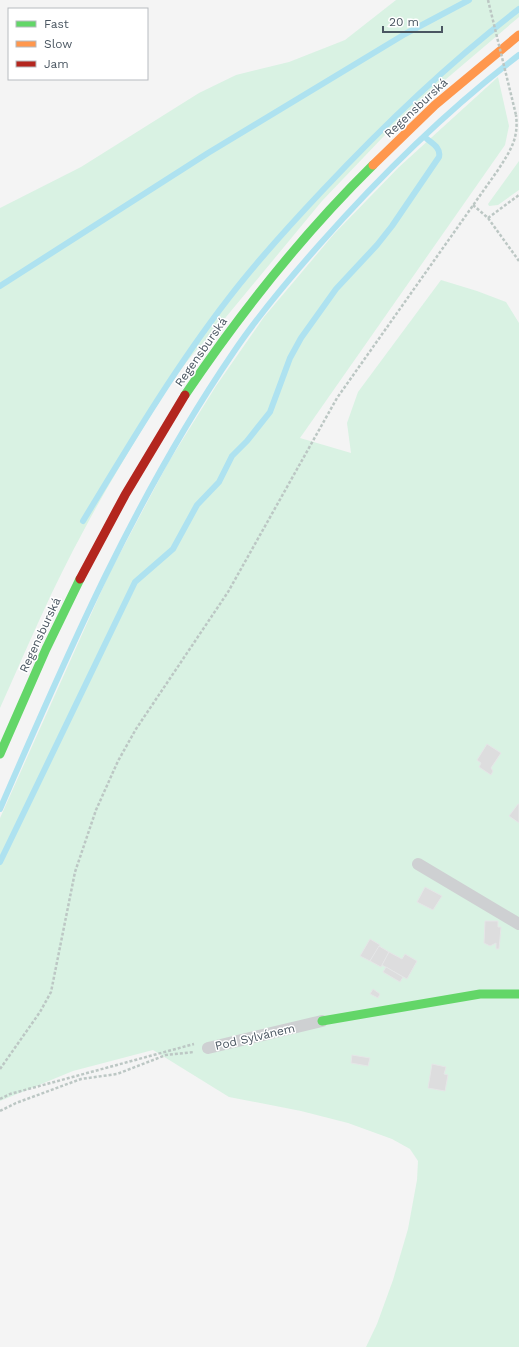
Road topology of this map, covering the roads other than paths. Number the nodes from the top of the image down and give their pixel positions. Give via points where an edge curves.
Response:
1 (519, 36) edge
2 (0, 754) edge
3 (418, 864) dead end
4 (519, 924) edge
5 (519, 994) edge
6 (322, 1021) joint
7 (208, 1048) road end

1 - 2 main road, Regensburská via 407,131 356,182 275,273 217,349 140,469 104,533 56,628
3 - 4 lane
5 - 6 main road, Pod Sylvánem via 480,994
6 - 7 lane, Pod Sylvánem

